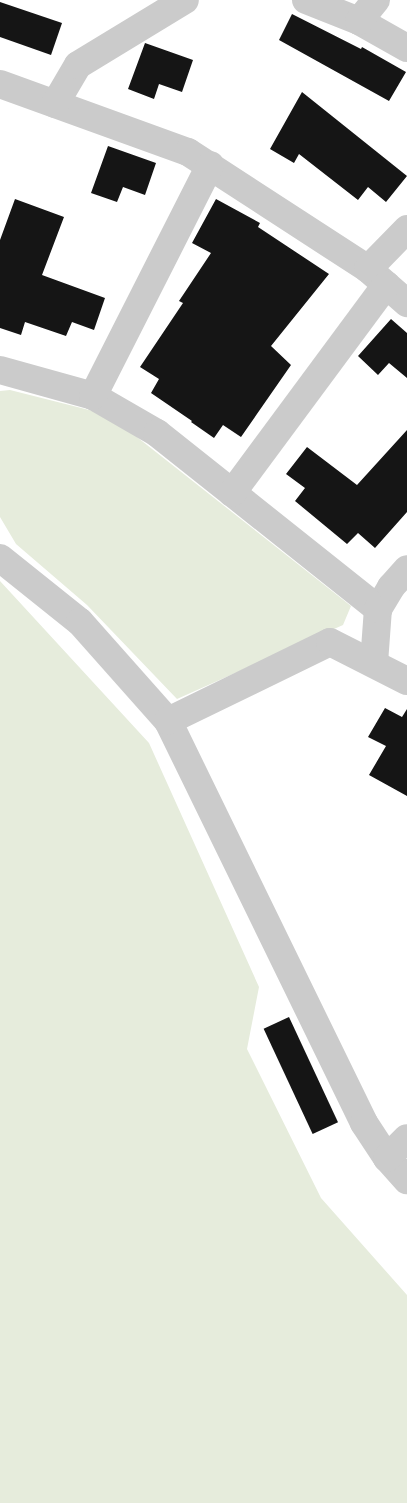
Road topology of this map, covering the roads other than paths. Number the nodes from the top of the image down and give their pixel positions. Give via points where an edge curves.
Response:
1 (185, 0) edge
2 (306, 0) edge
3 (376, 0) edge
4 (359, 21) junction
5 (407, 48) edge
6 (0, 84) edge
7 (55, 104) junction
8 (210, 165) junction
9 (407, 229) edge
10 (377, 277) junction
11 (407, 304) edge
12 (0, 370) edge
13 (93, 396) junction
14 (232, 493) junction
15 (0, 558) edge
16 (407, 569) edge
17 (378, 609) junction
18 (374, 663) junction
19 (407, 681) edge
20 (168, 721) junction
21 (407, 1138) edge
22 (387, 1158) junction
23 (407, 1180) edge

1 - 7 street via 78,66
2 - 4 street
3 - 4 street
4 - 5 street
6 - 7 street
7 - 8 street via 188,152
8 - 10 street
8 - 13 street
9 - 10 street
10 - 11 street
10 - 14 street
12 - 13 street
13 - 14 street via 158,433
14 - 17 street
15 - 20 street via 80,622
16 - 17 street
17 - 18 street
18 - 19 street
18 - 20 street via 330,642
20 - 22 street via 364,1124
21 - 22 street
22 - 23 street

